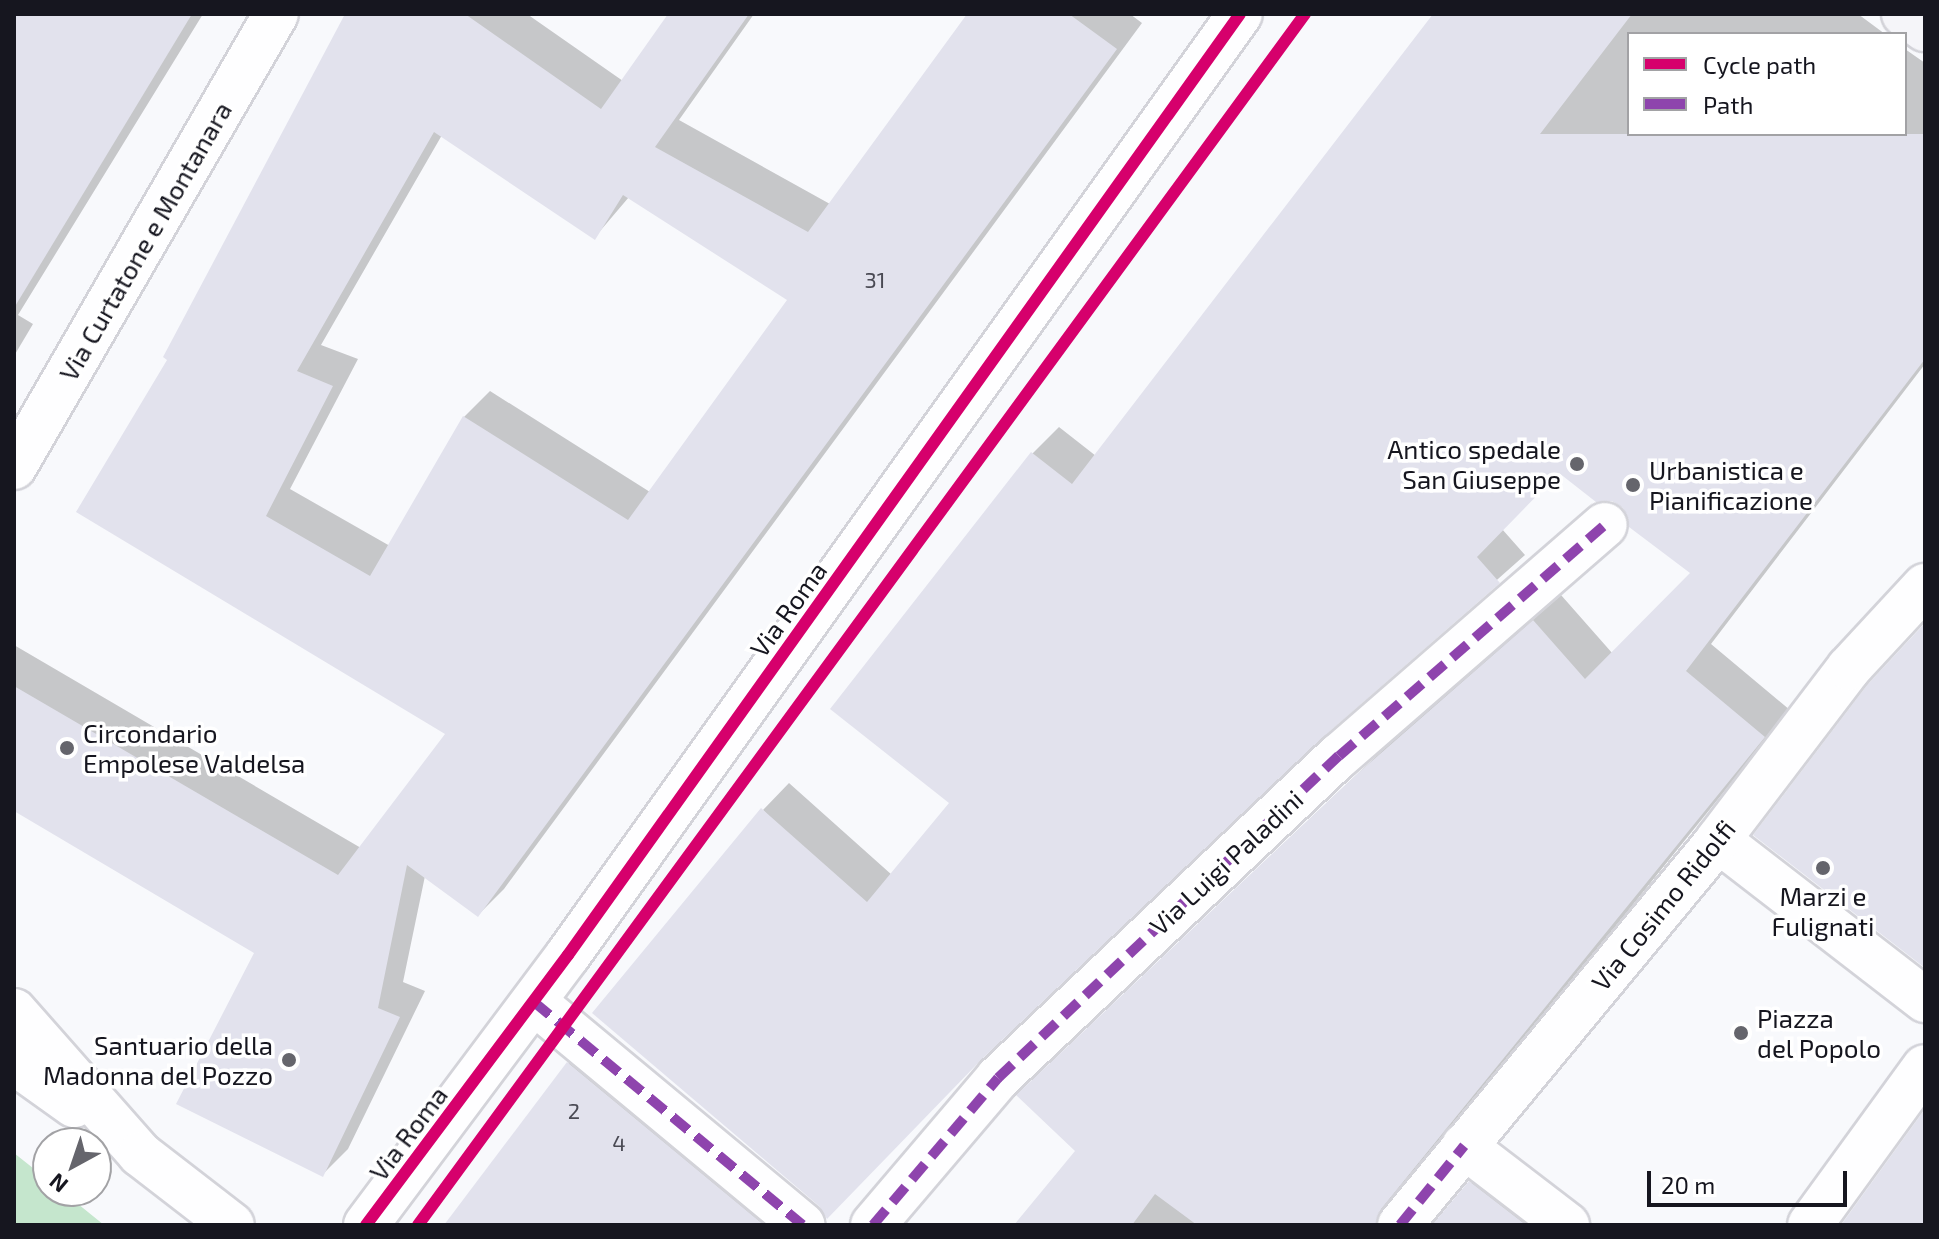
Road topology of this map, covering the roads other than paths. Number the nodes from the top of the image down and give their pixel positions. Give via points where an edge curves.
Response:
1 (276, 14) edge
2 (1240, 14) edge
3 (1904, 14) edge
4 (1925, 29) edge
5 (14, 467) edge
6 (1605, 525) dead end
7 (1925, 586) edge
8 (1718, 840) junction
9 (1925, 1000) edge
10 (534, 1002) junction
11 (14, 1011) edge
12 (14, 1062) edge
13 (1925, 1067) edge
14 (1464, 1146) junction
15 (140, 1154) junction
16 (232, 1225) edge
17 (366, 1225) edge
18 (803, 1225) edge
19 (873, 1225) edge
20 (1400, 1225) edge
21 (1567, 1225) edge
22 (1810, 1225) edge

1 - 5 street, Via Curtatone e Montanara
2 - 10 street, Via Roma
3 - 4 main road
6 - 19 street, Via Luigi Paladini via 1339,756 998,1078
7 - 8 street, Via Cosimo Ridolfi via 1849,668
8 - 9 street
8 - 14 street, Via Cosimo Ridolfi
10 - 17 street, Via Roma
10 - 18 street
11 - 15 street
12 - 15 street
13 - 22 street
14 - 20 street, Via Cosimo Ridolfi
14 - 21 street
15 - 16 street

